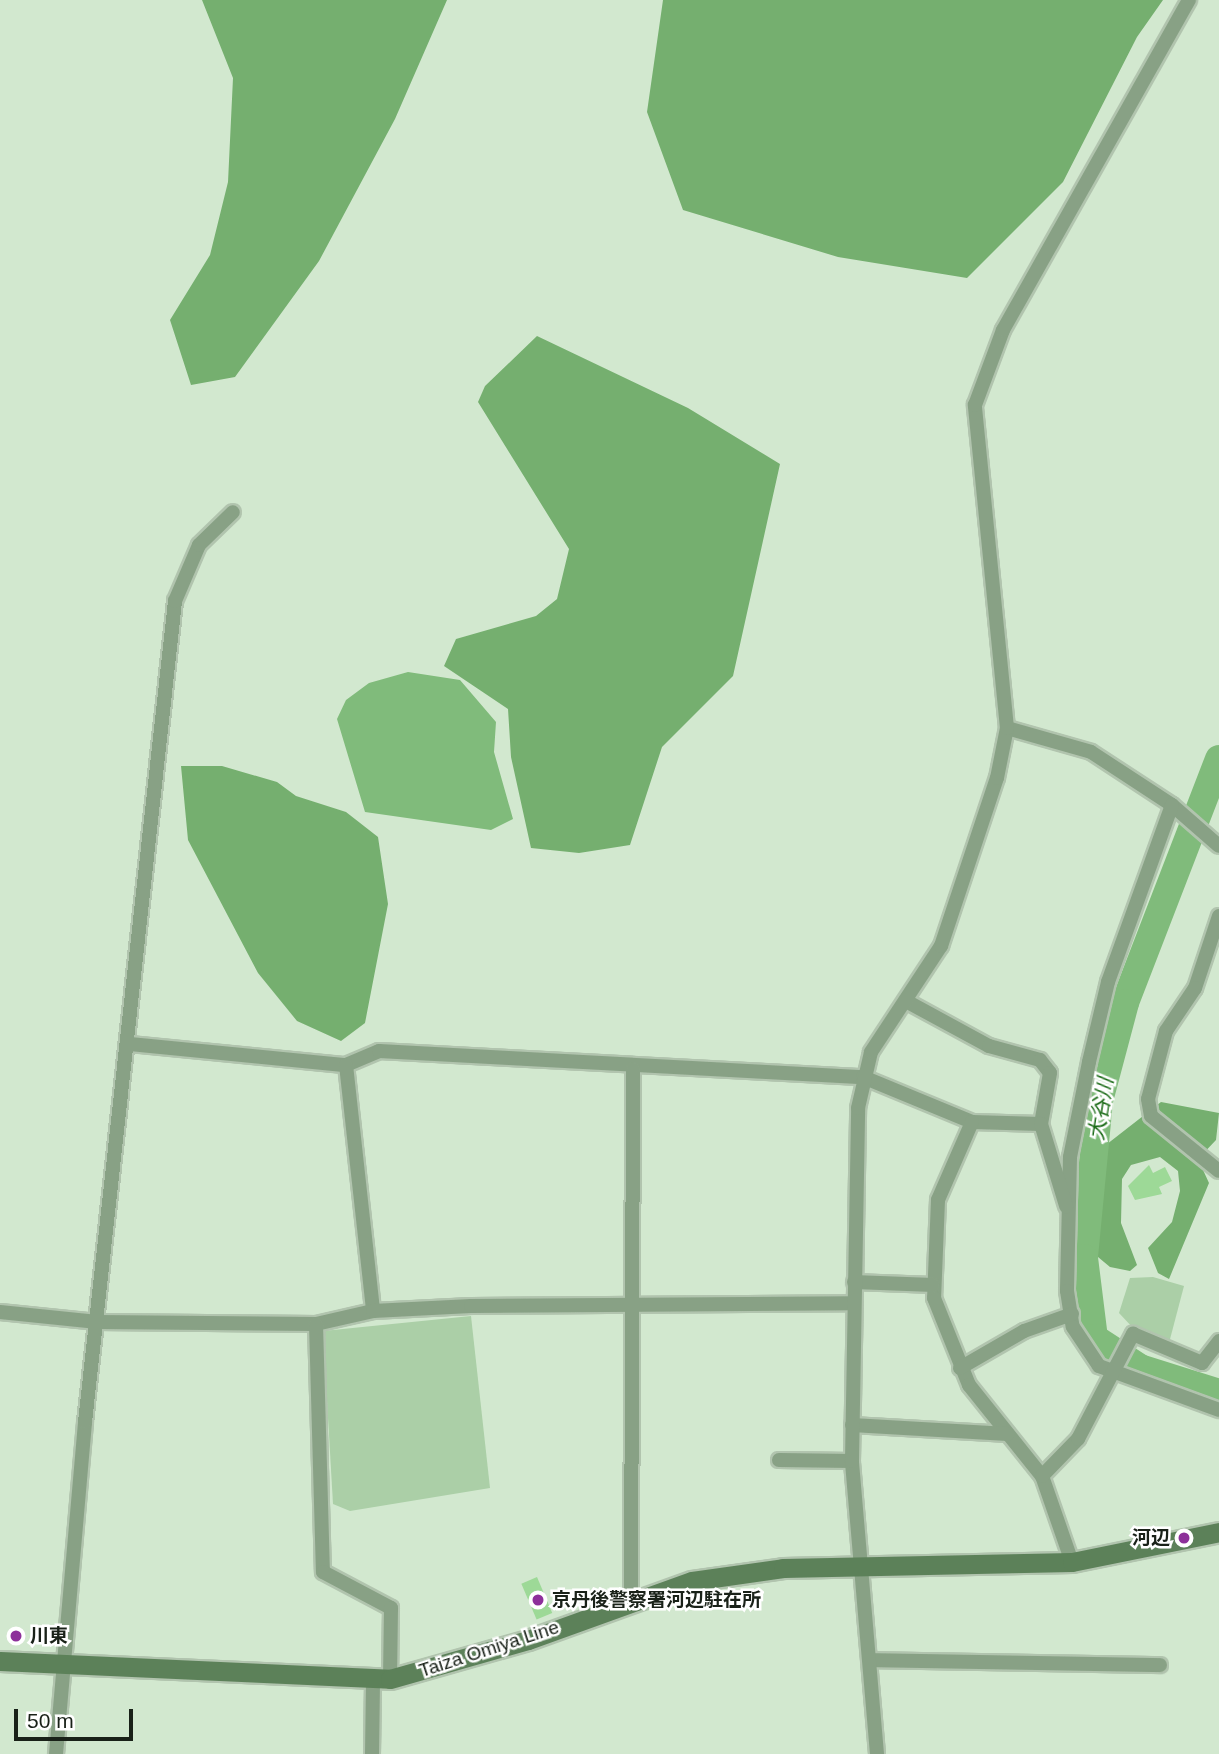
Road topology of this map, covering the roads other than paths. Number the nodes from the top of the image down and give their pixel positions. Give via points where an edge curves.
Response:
1 (1189, 0) edge
2 (233, 512) dead end
3 (1007, 728) junction
4 (1172, 805) junction
5 (1219, 846) edge
6 (1219, 916) edge
7 (906, 1001) junction
8 (130, 1044) junction
9 (346, 1065) junction
10 (633, 1069) junction
11 (863, 1077) junction
12 (972, 1122) junction
13 (1041, 1124) junction
14 (1219, 1171) edge
15 (1066, 1206) junction
16 (854, 1282) junction
17 (933, 1285) junction
18 (853, 1303) junction
19 (633, 1304) junction
20 (373, 1311) junction
21 (0, 1312) edge
22 (1072, 1314) junction
23 (97, 1322) junction
24 (316, 1324) junction
25 (1219, 1341) edge
26 (1115, 1367) junction
27 (960, 1368) junction
28 (1219, 1410) edge
29 (852, 1425) junction
30 (1008, 1434) junction
31 (779, 1460) dead end
32 (852, 1461) junction
33 (1042, 1476) junction
34 (1219, 1532) edge
35 (1072, 1562) junction
36 (866, 1565) junction
37 (631, 1599) junction
38 (871, 1660) junction
39 (0, 1661) edge
40 (65, 1664) junction
41 (1160, 1665) dead end
42 (382, 1679) junction
43 (56, 1754) edge
44 (372, 1754) edge
45 (877, 1754) edge

1 - 3 street via 1003,330 975,405
2 - 8 street via 199,545 175,601
3 - 4 street via 1091,752
3 - 7 street via 997,778 941,946
4 - 5 street
4 - 15 street via 1108,982 1070,1157
6 - 14 street via 1195,988 1166,1031 1148,1098 1151,1116
7 - 11 street via 871,1052
7 - 13 street via 989,1046 1040,1060 1050,1073
8 - 9 street
8 - 23 street
9 - 10 street via 379,1051
9 - 20 street
10 - 11 street via 774,1068
10 - 19 street
11 - 12 street
11 - 16 street
12 - 13 street
12 - 17 street via 938,1200
13 - 15 street
15 - 22 street
16 - 17 street
16 - 18 street
17 - 27 street via 943,1334
18 - 19 street
18 - 29 street
19 - 20 street
19 - 37 street
20 - 24 street
21 - 23 street
22 - 26 street via 1087,1352
22 - 27 street via 1024,1331
23 - 24 street
23 - 40 street
24 - 42 street via 323,1572 391,1608
25 - 26 street via 1202,1363 1133,1335
26 - 28 street
26 - 33 street via 1078,1439
27 - 30 street
29 - 30 street
29 - 32 street
30 - 33 street
31 - 32 street
32 - 36 street
33 - 35 street
34 - 35 main road, Taiza Omiya Line
35 - 36 main road, Taiza Omiya Line
36 - 37 main road, Taiza Omiya Line via 692,1581
36 - 38 street
37 - 42 main road, Taiza Omiya Line via 528,1640
38 - 41 street
38 - 45 street
39 - 40 main road, Taiza Omiya Line
40 - 42 main road, Taiza Omiya Line
40 - 43 street
42 - 44 street

